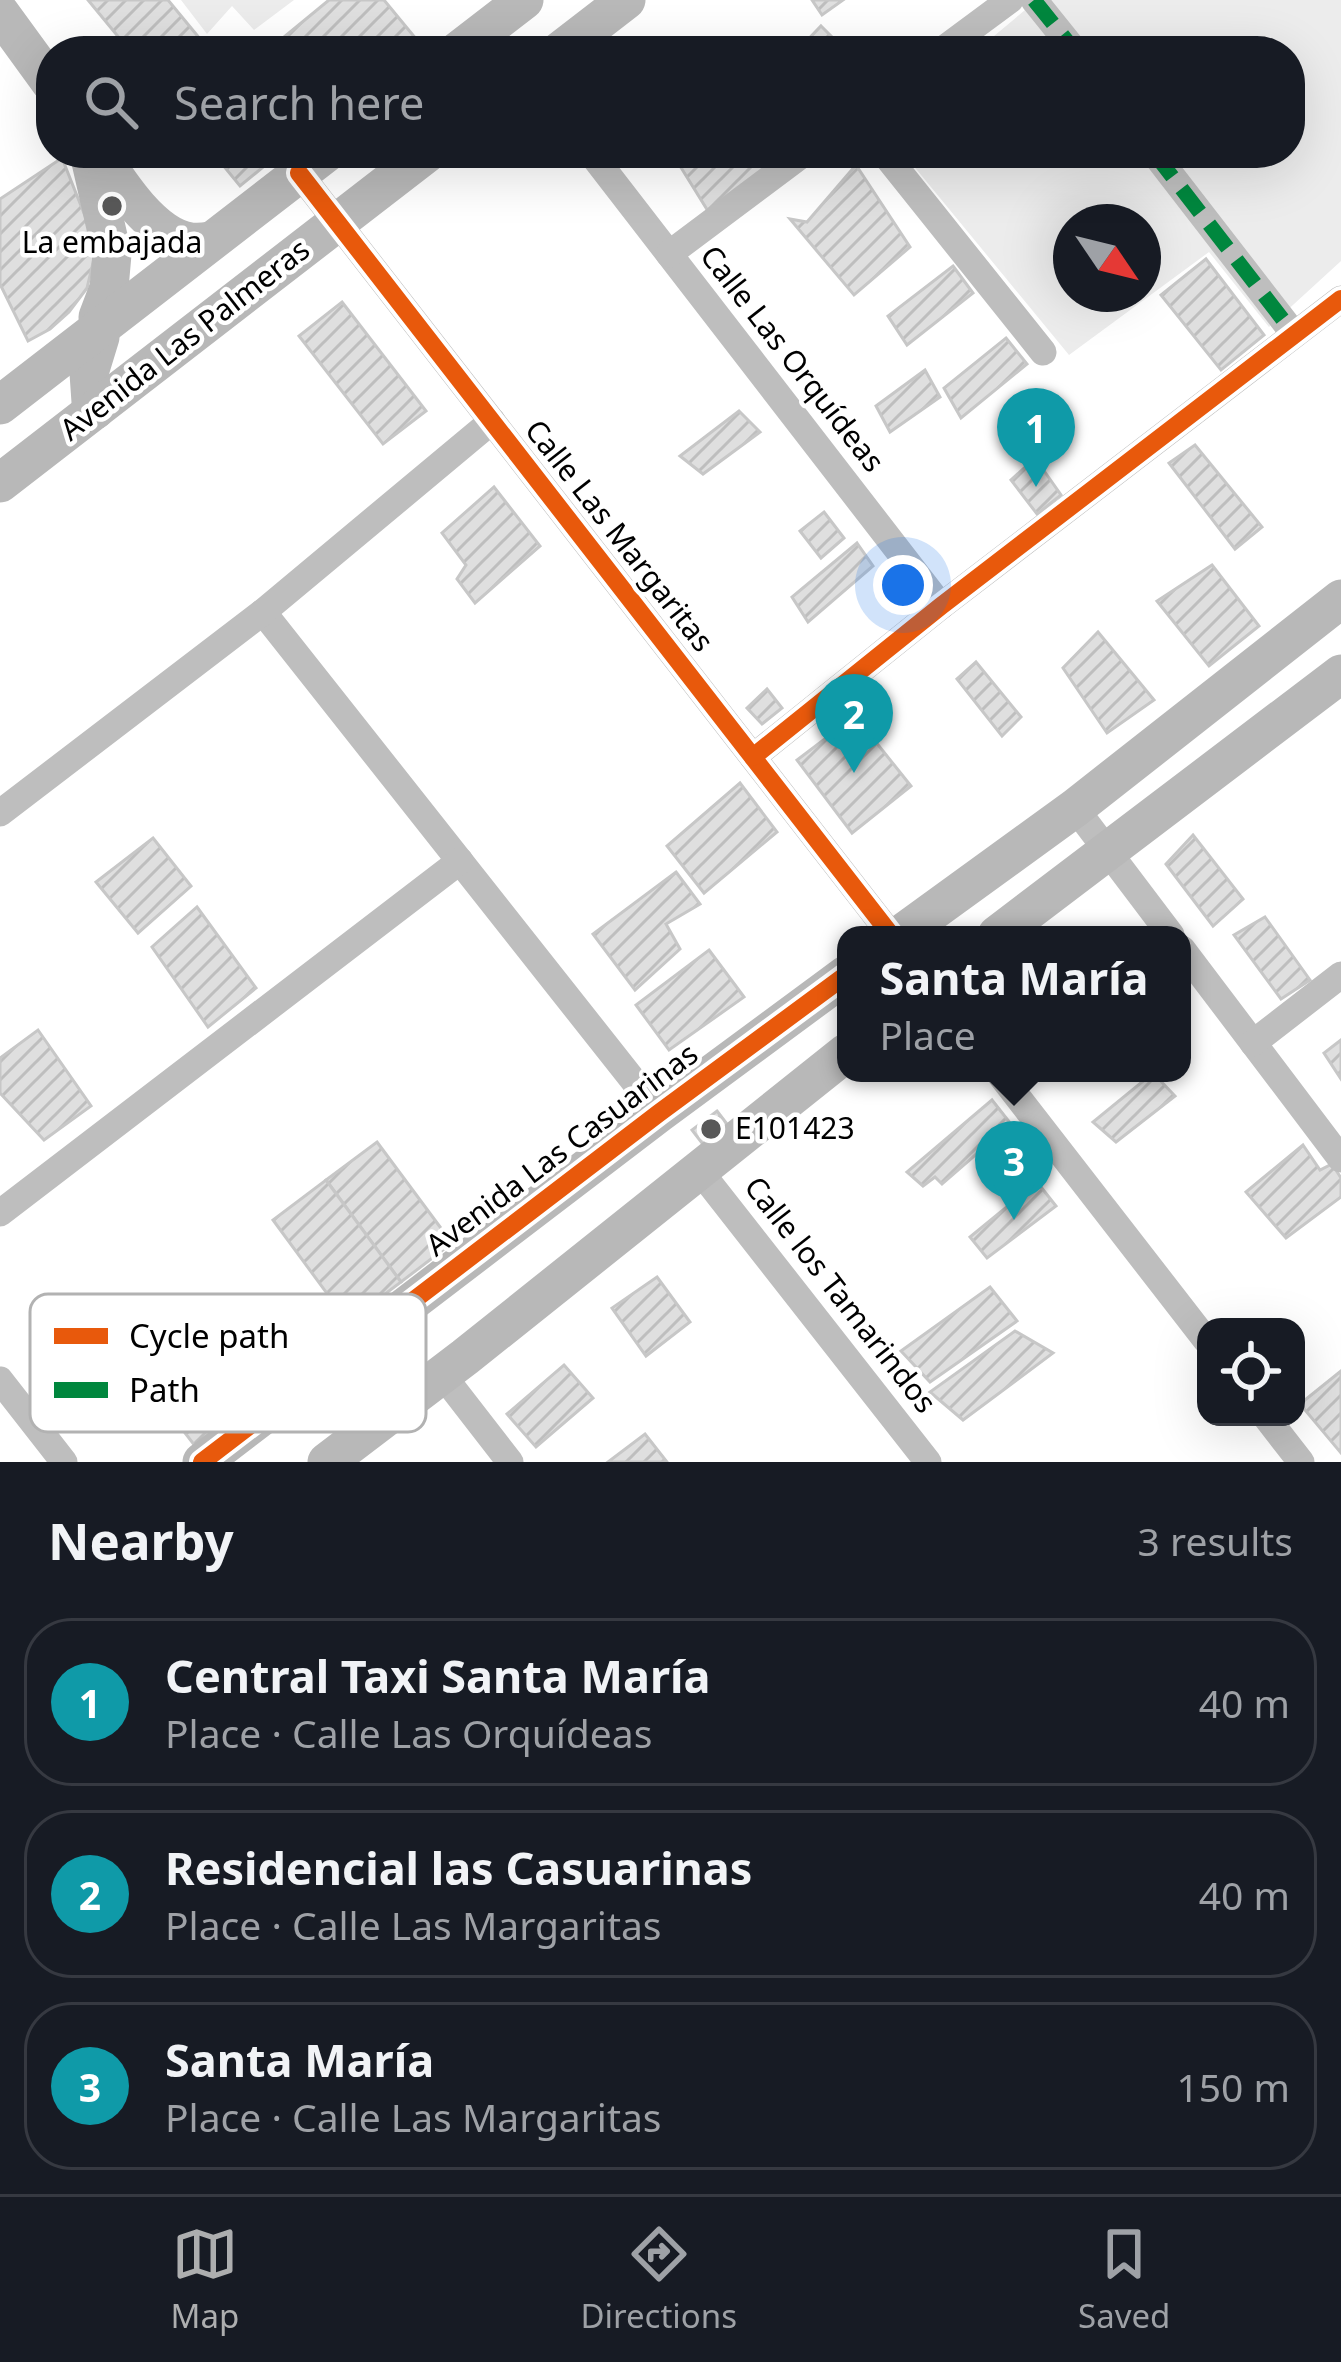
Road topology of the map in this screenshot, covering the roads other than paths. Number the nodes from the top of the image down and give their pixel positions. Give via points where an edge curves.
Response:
1 (524, 0) edge
2 (626, 0) edge
3 (1010, 0) edge
4 (1034, 0) edge
5 (0, 13) edge
6 (477, 36) edge
7 (579, 36) edge
8 (961, 36) edge
9 (1063, 36) edge
10 (36, 62) edge
11 (92, 168) edge
12 (109, 168) edge
13 (307, 168) edge
14 (315, 168) edge
15 (408, 168) edge
16 (603, 168) edge
17 (784, 168) edge
18 (896, 168) edge
19 (1166, 168) edge
20 (338, 222) junction
21 (212, 242) junction
22 (669, 254) junction
23 (1338, 307) edge
24 (99, 328) junction
25 (1294, 334) junction
26 (1043, 352) dead end
27 (0, 405) edge
28 (94, 410) junction
29 (492, 421) junction
30 (0, 483) edge
31 (1341, 599) edge
32 (940, 606) junction
33 (263, 612) junction
34 (1341, 674) edge
35 (753, 757) junction
36 (1076, 808) junction
37 (0, 813) edge
38 (1108, 851) junction
39 (460, 861) junction
40 (889, 926) edge
41 (909, 926) edge
42 (1010, 926) edge
43 (1165, 926) edge
44 (1191, 961) edge
45 (1341, 975) edge
46 (837, 982) edge
47 (1253, 1042) junction
48 (837, 1060) edge
49 (1006, 1082) edge
50 (659, 1113) junction
51 (1341, 1159) edge
52 (699, 1170) junction
53 (0, 1213) edge
54 (422, 1294) edge
55 (1197, 1328) edge
56 (441, 1373) junction
57 (0, 1380) edge
58 (426, 1385) edge
59 (30, 1418) edge
60 (1273, 1426) edge
61 (41, 1432) edge
62 (241, 1432) edge
63 (366, 1432) edge
64 (64, 1462) edge
65 (202, 1462) edge
66 (328, 1462) edge
67 (510, 1462) edge
68 (928, 1462) edge
69 (1301, 1462) edge

1 - 6 street
2 - 7 street
3 - 8 street
4 - 9 street
5 - 10 street
11 - 24 street via 112,254
12 - 21 street via 155,224 188,242
13 - 21 street, Avenida Las Palmeras
14 - 20 street, Calle Las Margaritas
15 - 20 street, Avenida Las Palmeras
16 - 22 street, Calle Las Orquídeas
17 - 22 street
18 - 26 street
19 - 25 street
20 - 28 street, Avenida Las Palmeras
20 - 29 street, Calle Las Margaritas
21 - 24 street, Avenida Las Palmeras
22 - 32 street, Calle Las Orquídeas
23 - 25 street
24 - 27 street, Avenida Las Palmeras
24 - 28 street via 89,373
25 - 32 street
28 - 30 street, Avenida Las Palmeras
29 - 33 street
29 - 35 street, Calle Las Margaritas
31 - 36 street
32 - 35 street
33 - 37 street
33 - 39 street
34 - 38 street
35 - 40 street, Calle Las Margaritas
36 - 38 street
36 - 41 street
38 - 42 street
38 - 43 street
39 - 50 street
39 - 53 street
44 - 47 street
45 - 47 street
46 - 50 street, Avenida Las Casuarinas
47 - 51 street
48 - 52 street
49 - 55 street
50 - 54 street, Avenida Las Casuarinas
52 - 56 street
52 - 68 street, Calle los Tamarindos
56 - 58 street
56 - 67 street
57 - 59 street
60 - 69 street
61 - 64 street
62 - 65 street, Avenida Las Casuarinas
63 - 66 street

